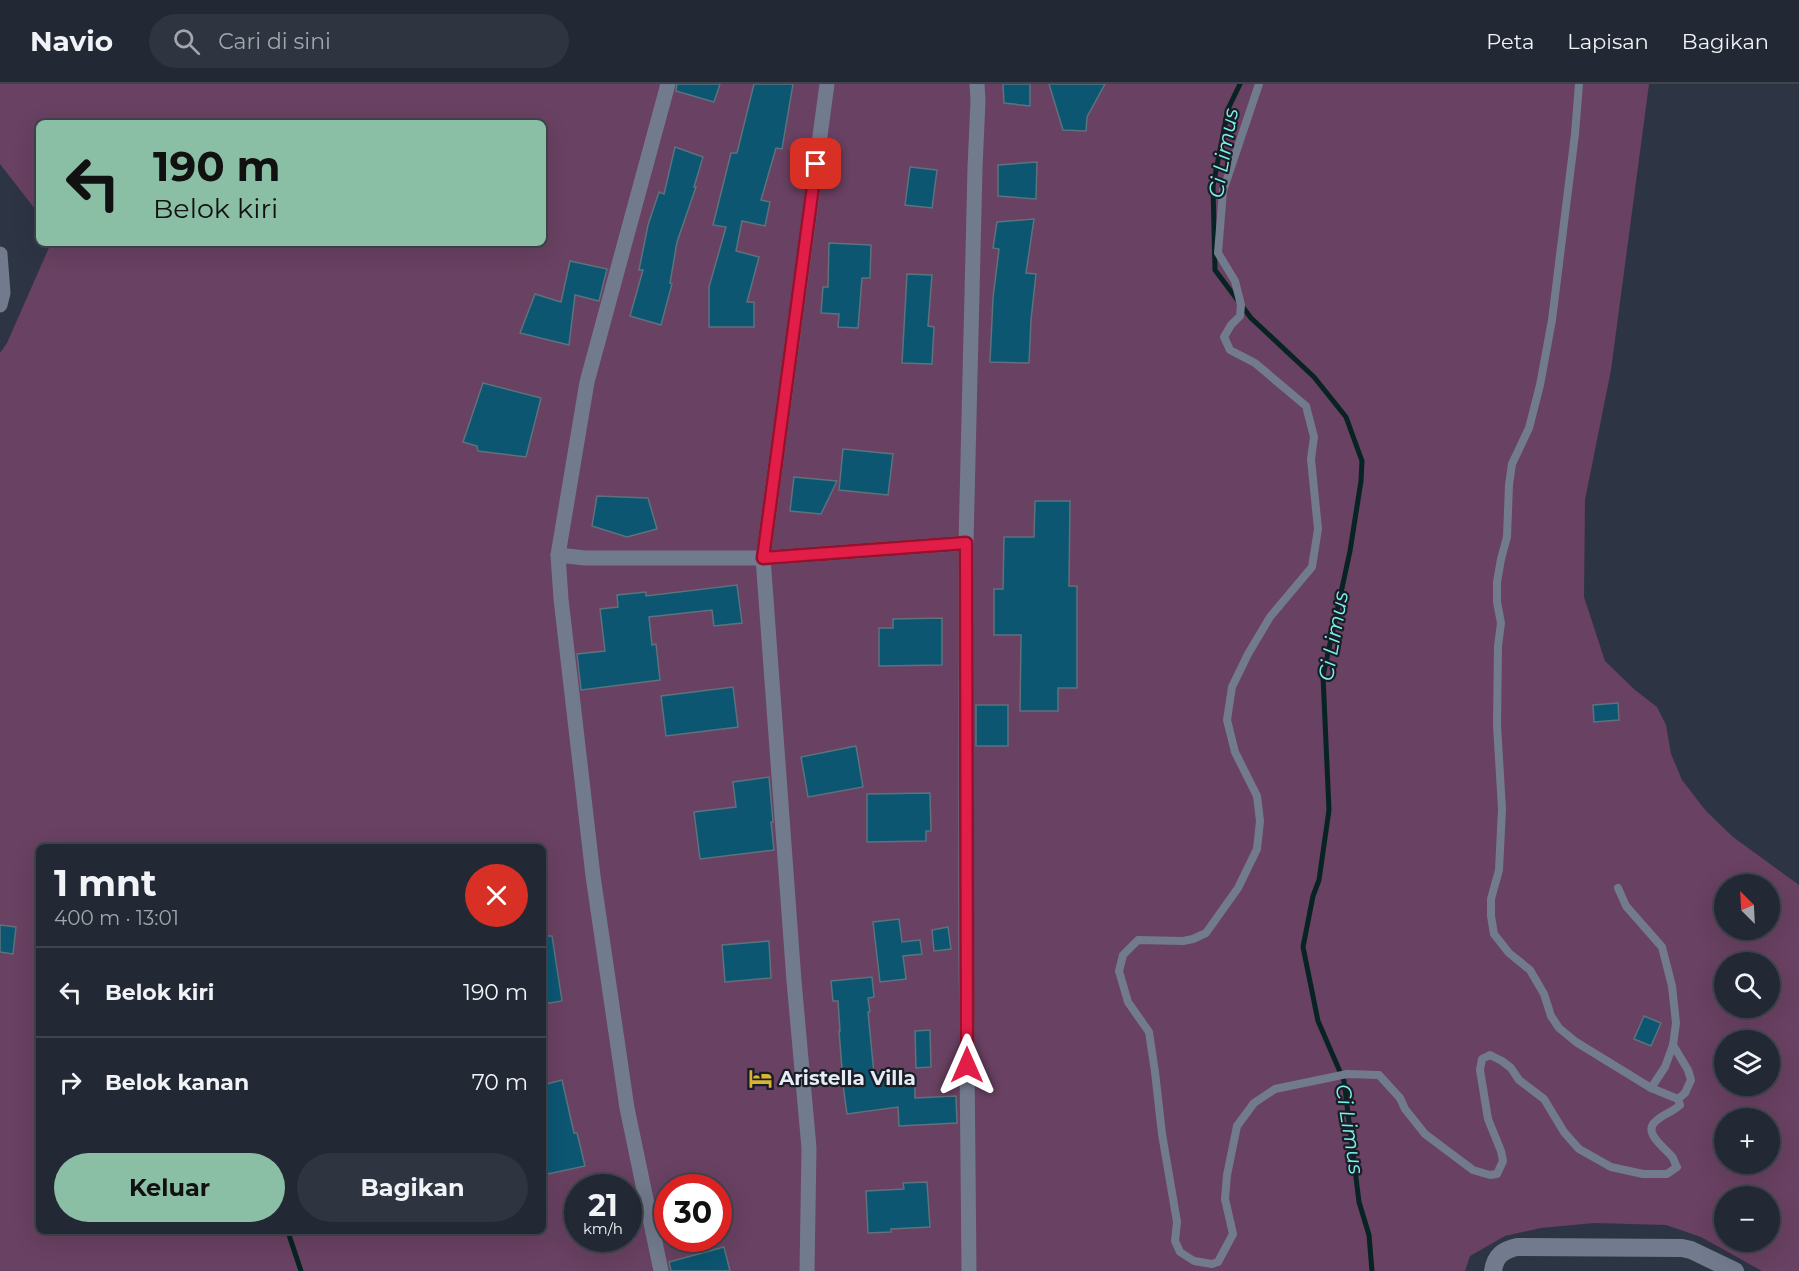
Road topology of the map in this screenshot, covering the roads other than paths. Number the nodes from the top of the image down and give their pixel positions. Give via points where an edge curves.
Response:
1 (668, 84) edge
2 (827, 84) edge
3 (977, 84) edge
4 (1259, 84) edge
5 (1579, 84) edge
6 (0, 254) edge
7 (0, 305) edge
8 (966, 543) junction
9 (558, 555) junction
10 (763, 558) junction
11 (1618, 888) dead end
12 (1673, 1045) junction
13 (1651, 1088) junction
14 (1678, 1099) junction
15 (661, 1271) edge
16 (807, 1271) edge
17 (969, 1271) edge
18 (1493, 1271) edge
19 (1735, 1271) edge

1 - 9 street via 587,382
2 - 10 street
3 - 8 street
4 - 14 lane via 1223,191 1218,253 1235,281 1241,305 1240,316 1224,337 1230,350 1255,363 1306,406 1314,437 1311,459 1318,529 1312,567 1270,617 1232,687 1227,720 1235,752 1257,796 1257,849 1238,888 1206,933 1184,940 1138,940 1123,955 1119,970 1128,1002 1149,1032 1177,1222 1175,1241 1180,1252 1194,1261 1218,1262 1233,1234 1225,1199 1237,1126 1254,1103 1275,1089 1347,1074 1379,1075 1425,1134 1473,1170 1490,1175 1497,1174 1503,1161 1488,1119 1480,1070 1482,1059 1490,1055 1511,1068 1519,1080 1544,1099 1579,1149 1611,1167 1642,1174 1666,1174 1677,1167 1652,1134 1652,1127 1654,1121 1680,1105
5 - 13 lane via 1552,320 1529,428 1512,464 1507,537 1497,582 1497,725 1502,818 1491,916 1494,934 1530,970 1559,1028
6 - 7 street
8 - 10 street
8 - 17 street
9 - 10 street
9 - 15 street via 593,876 627,1107
10 - 16 street via 809,1148
11 - 12 lane via 1626,906 1662,947 1676,1023
12 - 13 lane
12 - 14 lane via 1691,1080
13 - 14 lane
18 - 19 street via 1503,1251 1517,1247 1682,1248

